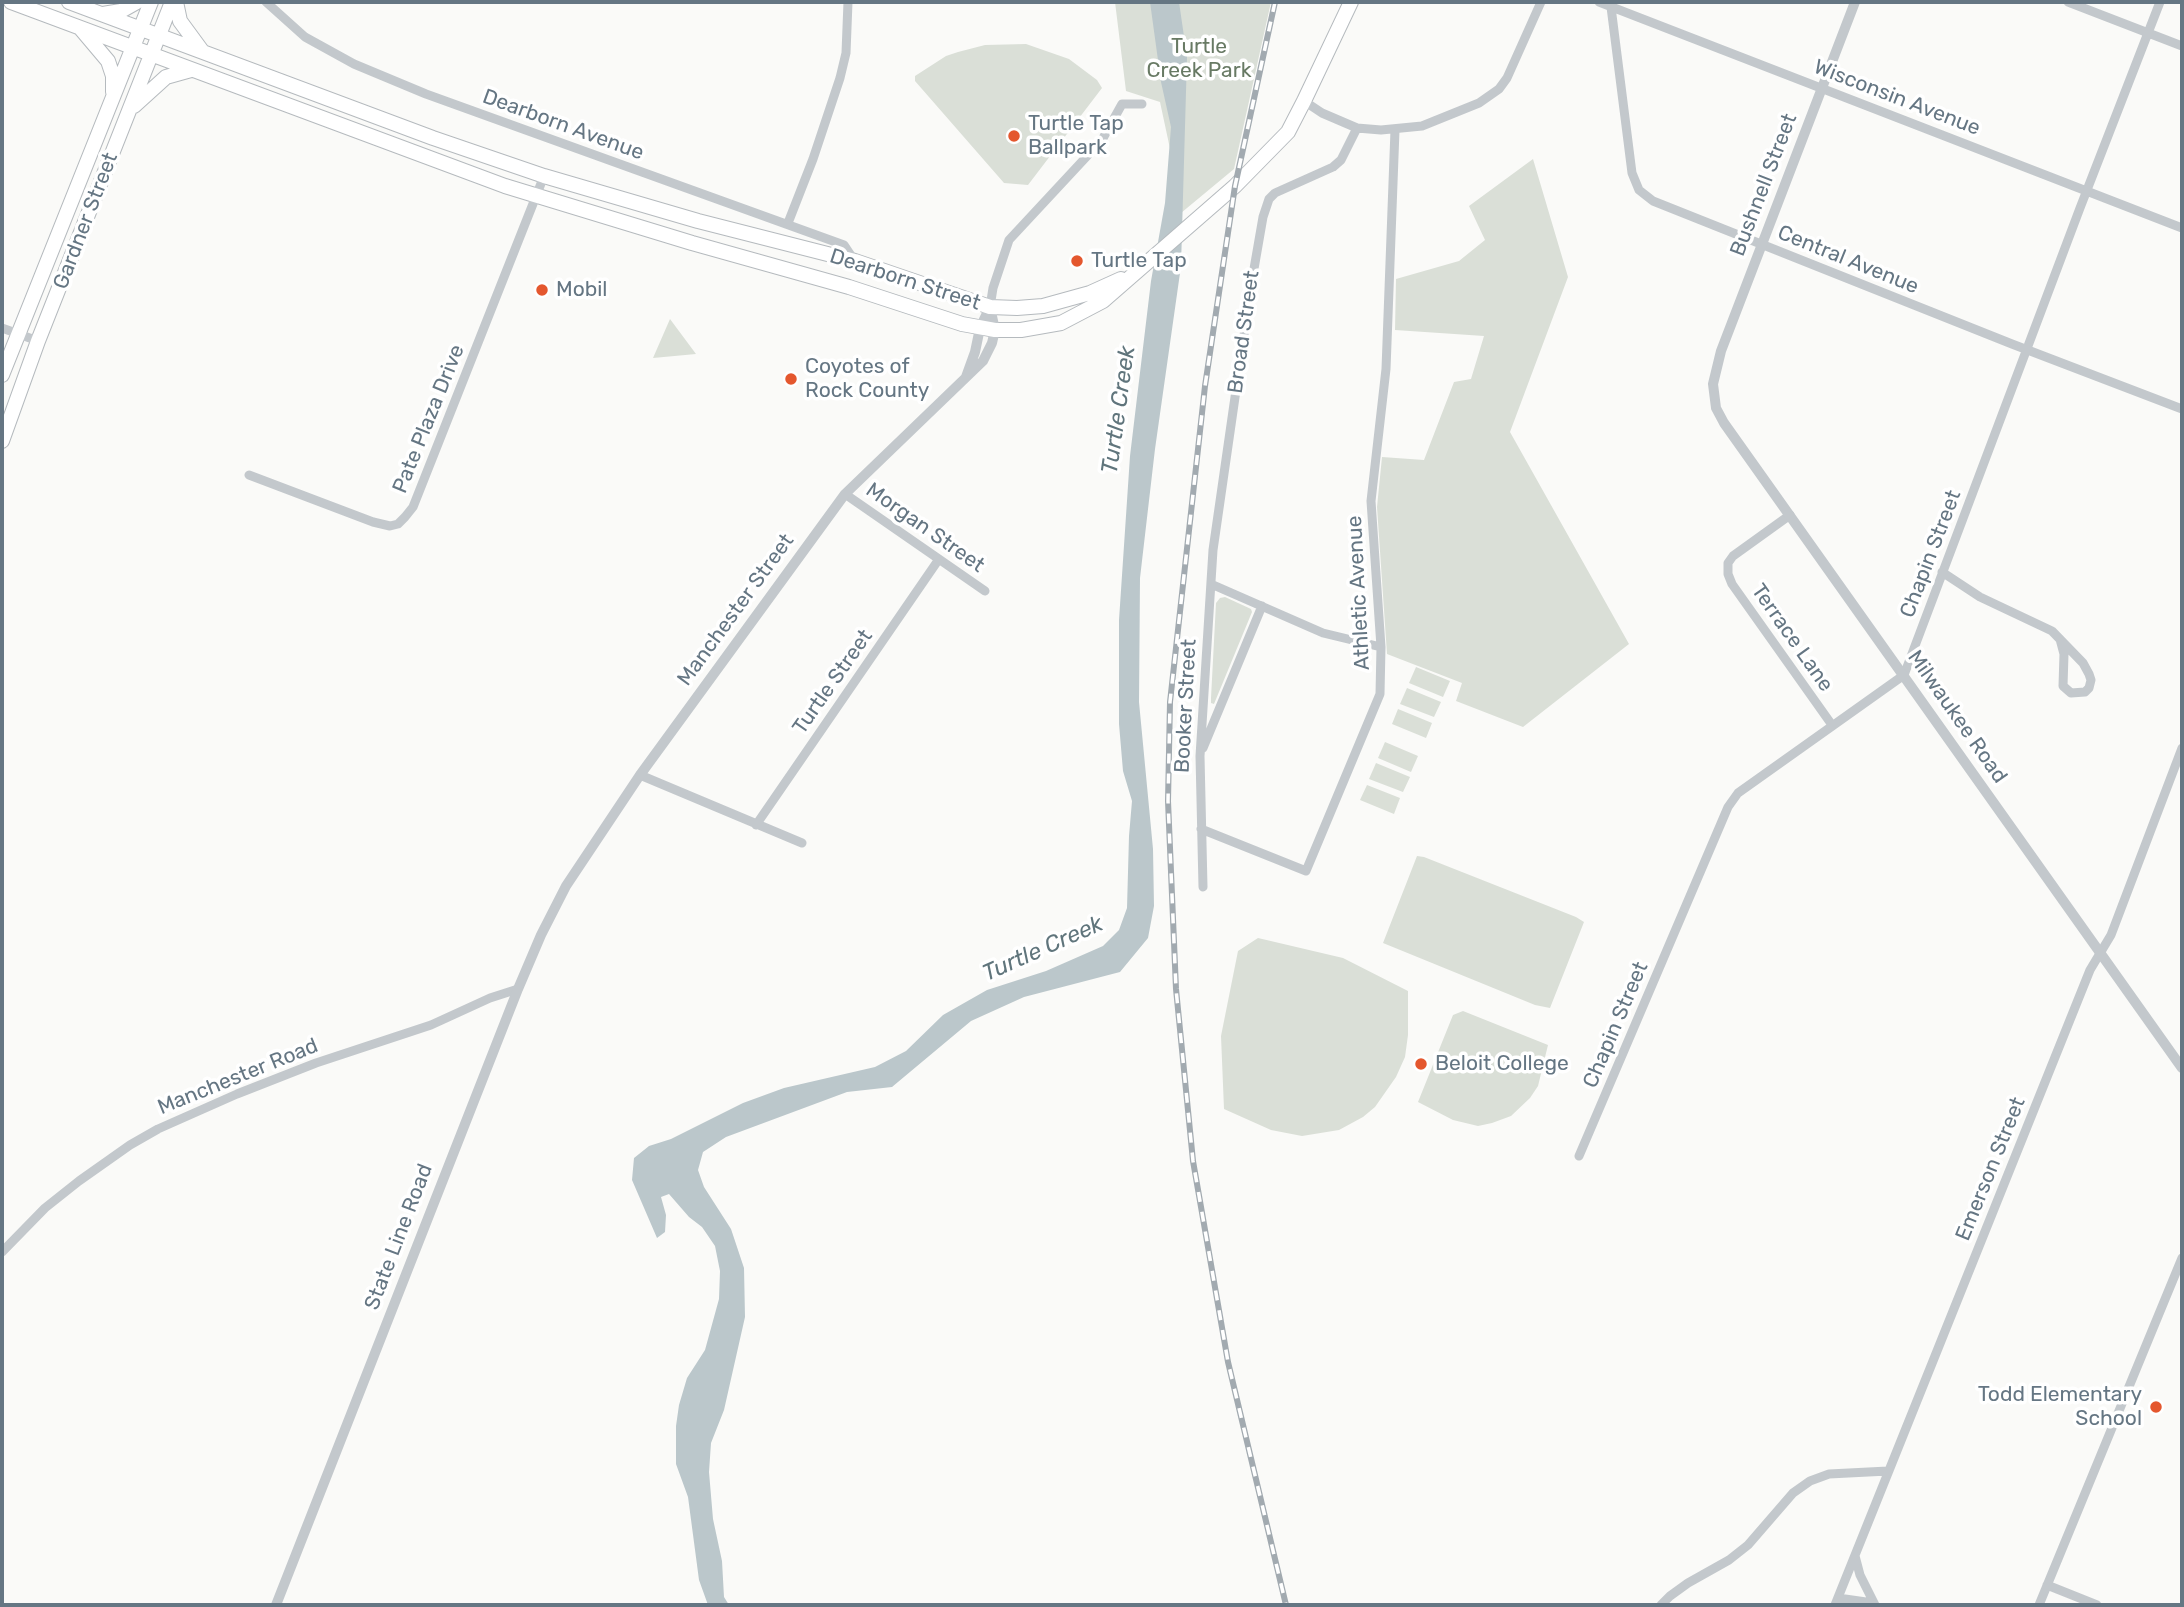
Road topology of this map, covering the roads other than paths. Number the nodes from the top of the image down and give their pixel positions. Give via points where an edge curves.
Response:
1 (11, 2) edge
2 (69, 2) edge
3 (136, 2) edge
4 (151, 2) edge
5 (174, 2) edge
6 (266, 2) edge
7 (848, 2) edge
8 (1351, 2) edge
9 (1541, 2) edge
10 (1598, 2) edge
11 (1855, 2) edge
12 (2068, 2) edge
13 (2160, 2) edge
14 (1611, 7) junction
15 (103, 14) junction
16 (80, 28) junction
17 (140, 28) junction
18 (2148, 33) junction
19 (159, 35) junction
20 (2182, 46) edge
21 (133, 47) junction
22 (203, 52) junction
23 (152, 54) junction
24 (191, 70) junction
25 (1823, 88) junction
26 (113, 96) junction
27 (1304, 102) junction
28 (1142, 104) dead end
29 (129, 113) junction
30 (1357, 128) junction
31 (1395, 130) junction
32 (544, 176) junction
33 (2086, 191) junction
34 (537, 196) junction
35 (788, 223) junction
36 (2182, 228) edge
37 (1762, 245) junction
38 (855, 261) junction
39 (1138, 270) junction
40 (990, 307) junction
41 (2, 328) edge
42 (980, 328) junction
43 (995, 330) junction
44 (19, 334) junction
45 (38, 341) junction
46 (2026, 349) junction
47 (2, 375) edge
48 (965, 380) junction
49 (1713, 384) joint
50 (2182, 409) edge
51 (2, 441) edge
52 (250, 475) dead end
53 (845, 494) junction
54 (1790, 515) junction
55 (939, 559) junction
56 (1942, 572) junction
57 (1211, 584) junction
58 (985, 591) dead end
59 (1262, 606) junction
60 (2060, 639) junction
61 (1381, 647) junction
62 (1904, 675) junction
63 (1832, 725) junction
64 (2182, 748) edge
65 (1199, 756) junction
66 (640, 775) junction
67 (756, 825) junction
68 (1201, 830) junction
69 (802, 843) dead end
70 (566, 886) joint
71 (1203, 887) dead end
72 (2100, 952) junction
73 (518, 989) junction
74 (2182, 1068) edge
75 (1579, 1156) dead end
76 (2, 1252) edge
77 (2182, 1258) edge
78 (1888, 1471) junction
79 (1854, 1554) junction
80 (2047, 1585) junction
81 (1837, 1602) edge
82 (1874, 1604) edge
83 (276, 1605) edge
84 (1661, 1605) edge
85 (2039, 1605) edge
86 (2097, 1605) edge

1 - 16 main road, Dearborn Street
2 - 15 main road, Dearborn Street
3 - 15 main road
4 - 17 main road, Gardner Street
5 - 19 main road, Gardner Street
5 - 22 main road via 180,21
6 - 35 street, Dearborn Avenue via 305,37 354,64 452,104
7 - 35 street via 841,79
8 - 27 main road
9 - 31 street via 1512,71 1499,89 1452,115
10 - 14 street, Wisconsin Avenue
11 - 25 street, Bushnell Street
12 - 18 street
13 - 18 street, Chapin Street
14 - 25 street, Wisconsin Avenue
14 - 37 street, Central Avenue via 1632,173 1639,190 1653,201
15 - 17 main road, Dearborn Street
16 - 21 main road, Dearborn Street
16 - 26 main road via 108,61
17 - 19 main road, Dearborn Street
17 - 21 main road, Gardner Street
18 - 20 street
18 - 33 street, Chapin Street
19 - 22 main road, Dearborn Street
19 - 23 main road, Gardner Street
21 - 23 main road, Dearborn Street
21 - 26 main road, Gardner Street
22 - 32 main road, Dearborn Street
23 - 24 main road, Dearborn Street
23 - 29 main road, Gardner Street
24 - 29 main road via 160,81
24 - 34 main road, Dearborn Street
25 - 33 street, Wisconsin Avenue
25 - 37 street, Bushnell Street
26 - 44 main road, Gardner Street
27 - 30 street
27 - 39 main road via 1288,132 1235,186
28 - 40 street via 1122,104 1102,141 1009,240
29 - 45 main road, Gardner Street
30 - 31 street
30 - 57 street, Broad Street via 1333,167 1275,192 1265,208
31 - 61 street, Athletic Avenue via 1387,369 1371,501
32 - 34 street, Pate Plaza Drive
32 - 38 main road, Dearborn Street
33 - 36 street, Wisconsin Avenue
33 - 46 street, Chapin Street
34 - 42 main road, Dearborn Street
34 - 52 street, Pate Plaza Drive via 413,507 398,524 373,523
35 - 38 street, Dearborn Avenue via 844,245
37 - 46 street, Central Avenue
37 - 49 street, Bushnell Street
38 - 40 main road, Dearborn Street
39 - 40 main road, Dearborn Street via 1090,293 1043,306
39 - 43 main road, Dearborn Street via 1103,301 1061,323
40 - 42 street, Manchester Street
40 - 43 street
41 - 44 street
42 - 43 main road, Dearborn Street
42 - 48 street, Manchester Street
43 - 48 street, Manchester Street via 983,361
44 - 45 street
44 - 47 main road, Gardner Street
45 - 51 main road, Gardner Street
46 - 50 street, Central Avenue
46 - 56 street, Chapin Street
48 - 53 street, Manchester Street
49 - 54 street, Milwaukee Road via 1716,408 1724,423
53 - 55 street, Morgan Street
53 - 66 street, Manchester Street
54 - 62 street, Milwaukee Road
54 - 63 street, Terrace Lane via 1733,556 1727,568 1732,584
55 - 58 street, Morgan Street
55 - 67 street, Turtle Street
56 - 60 street
56 - 62 street, Chapin Street
57 - 59 street
57 - 65 street, Booker Street
59 - 61 street via 1323,633
59 - 65 street
60 - 60 street via 2063,686 2071,693 2085,692 2090,674
61 - 68 street, Athletic Avenue via 1377,703 1306,871
62 - 63 street, Chapin Street
62 - 72 street, Milwaukee Road
63 - 75 street, Chapin Street via 1738,793 1728,807
64 - 72 street, Emerson Street via 2111,935
65 - 68 street, Booker Street
66 - 67 street
66 - 70 street, Manchester Street
67 - 69 street
68 - 71 street
70 - 73 street, State Line Road
72 - 74 street, Milwaukee Road
72 - 78 street, Emerson Street
73 - 76 street, Manchester Road via 431,1025 316,1063 158,1129 79,1181
73 - 83 street, State Line Road
77 - 80 street
78 - 79 street, Emerson Street
78 - 84 street via 1829,1474 1810,1481 1793,1493 1748,1545
79 - 81 street, Emerson Street
79 - 82 street
80 - 85 street
80 - 86 street
81 - 82 street

